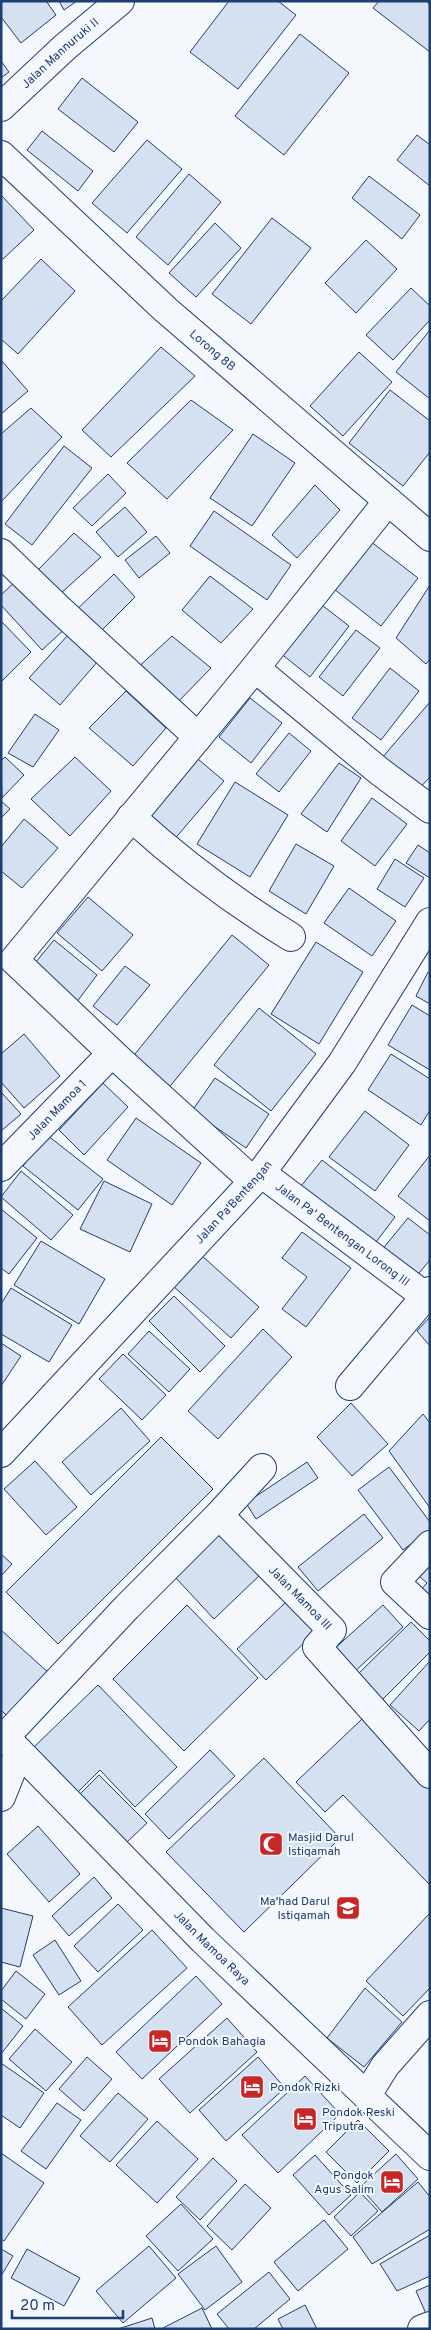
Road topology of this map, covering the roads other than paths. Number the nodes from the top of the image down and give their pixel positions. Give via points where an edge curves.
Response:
1 (120, 1) edge
2 (1, 107) edge
3 (1, 154) edge
4 (388, 501) junction
5 (430, 537) edge
6 (3, 557) edge
7 (255, 668) junction
8 (198, 737) junction
9 (430, 809) edge
10 (131, 817) junction
11 (430, 922) edge
12 (291, 937) dead end
13 (8, 955) edge
14 (112, 1053) junction
15 (1, 1166) edge
16 (257, 1177) junction
17 (427, 1293) edge
18 (350, 1386) dead end
19 (1, 1453) edge
20 (262, 1468) dead end
21 (219, 1515) junction
22 (430, 1545) edge
23 (430, 1615) edge
24 (8, 1740) edge
25 (430, 1774) edge
26 (1, 1797) edge
27 (430, 2014) edge
28 (367, 2095) junction
29 (430, 2156) edge
30 (430, 2326) edge
31 (422, 2329) edge

1 - 2 street, Jalan Mannuruki II
3 - 4 street, Lorong 8B via 166,310
4 - 5 street, Lorong 8B
4 - 7 street
6 - 8 street
7 - 8 street
7 - 9 street
8 - 10 street
10 - 12 street via 175,856
10 - 13 street
11 - 16 street, Jalan Pa'Bentengan via 342,1063
13 - 14 street, Jalan Pa' Bentengan Lorong III
14 - 15 street, Jalan Mamoa 1
14 - 16 street, Jalan Pa' Bentengan Lorong III
16 - 17 street, Jalan Pa' Bentengan Lorong III
16 - 19 street, Jalan Pa'Bentengan
17 - 18 street
20 - 21 street
21 - 24 street via 126,1607
21 - 25 street, Jalan Mamoa III via 332,1630 317,1647
22 - 23 street via 395,1582
24 - 26 street
24 - 28 street, Jalan Mamoa Raya via 203,1940
27 - 28 street via 385,2066
28 - 29 street, Jalan Mamoa Raya
30 - 31 street

